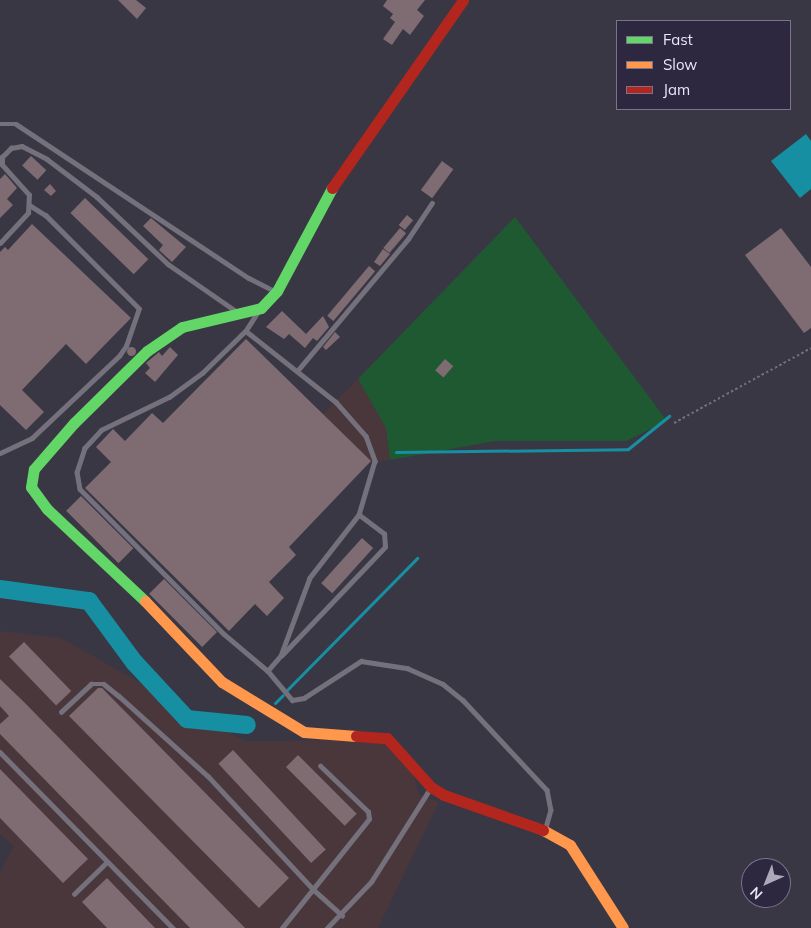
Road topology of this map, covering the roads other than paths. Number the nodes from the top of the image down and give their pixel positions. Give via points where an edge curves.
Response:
1 (463, 0) edge
2 (0, 124) edge
3 (432, 203) dead end
4 (30, 206) junction
5 (0, 243) edge
6 (277, 291) junction
7 (261, 308) junction
8 (238, 312) junction
9 (246, 331) junction
10 (298, 370) junction
11 (0, 453) edge
12 (359, 515) junction
13 (281, 656) junction
14 (268, 671) junction
15 (61, 712) dead end
16 (0, 752) edge
17 (320, 766) dead end
18 (431, 787) junction
19 (545, 831) junction
20 (107, 862) junction
21 (314, 890) junction
22 (74, 894) dead end
23 (342, 915) junction
24 (173, 928) edge
25 (282, 928) edge
26 (327, 928) edge
27 (623, 928) edge

1 - 6 street via 336,181
2 - 6 lane via 16,124 249,278
3 - 10 lane via 408,239
4 - 5 lane via 28,213
4 - 8 lane via 29,195 2,165 2,157 11,148 22,146 47,159 97,196 168,264
4 - 11 lane via 46,216 139,309 126,346 119,356 32,438
6 - 7 street
7 - 8 street
7 - 9 lane
8 - 18 street via 182,327 147,351 74,423 34,469 31,487 47,509 154,610 222,682 304,732 387,738
9 - 10 lane
9 - 14 lane via 203,372 170,397 102,430 85,448 78,472 80,489 121,532 224,634
10 - 12 lane via 336,402 366,436 375,461
12 - 13 lane via 310,578
12 - 13 lane via 384,534 385,547
13 - 14 lane
14 - 19 lane via 292,700 304,698 361,661 407,668 443,684 463,700 547,790 551,810
15 - 21 lane via 91,684 104,684 163,733
16 - 20 lane
17 - 21 lane via 368,812 369,819
18 - 19 street via 456,800
18 - 23 lane via 371,882
19 - 27 street via 577,852
20 - 22 lane
20 - 24 lane
21 - 23 lane
21 - 25 lane
23 - 26 lane

